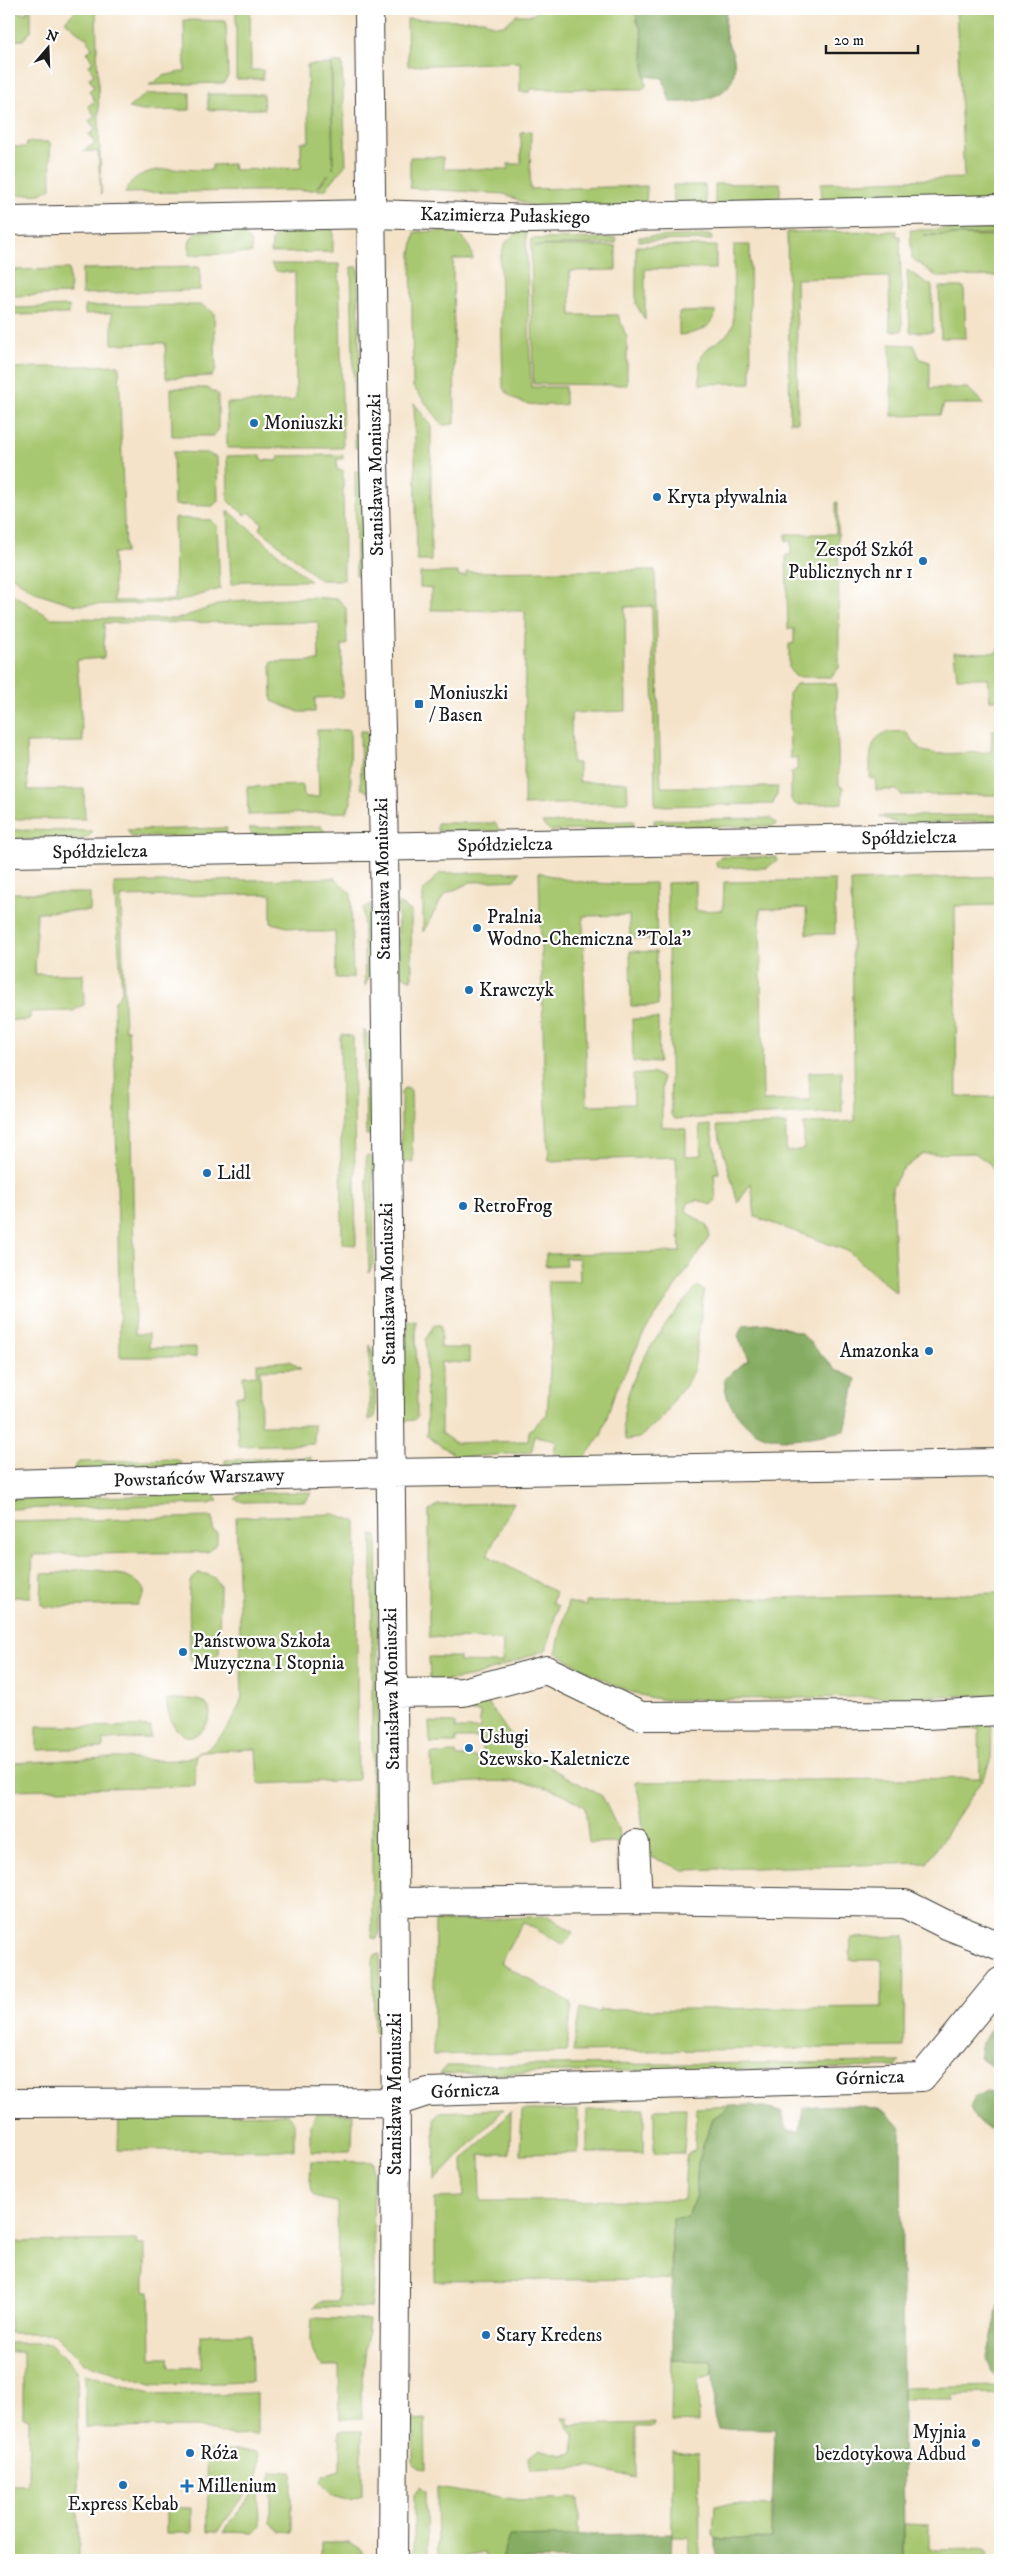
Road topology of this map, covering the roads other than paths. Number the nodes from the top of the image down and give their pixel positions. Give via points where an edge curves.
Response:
1 (370, 9) edge
2 (1000, 209) edge
3 (373, 214) junction
4 (9, 221) edge
5 (1000, 836) edge
6 (384, 846) junction
7 (9, 854) edge
8 (1000, 1463) edge
9 (390, 1473) junction
10 (9, 1484) edge
11 (393, 1694) junction
12 (1000, 1711) edge
13 (635, 1844) dead end
14 (638, 1900) junction
15 (394, 1902) junction
16 (1000, 1946) edge
17 (1000, 1982) edge
18 (396, 2102) junction
19 (9, 2103) edge
20 (393, 2560) edge

1 - 3 street, Stanisława Moniuszki
2 - 3 street, Kazimierza Pułaskiego via 531,219
3 - 4 street, Kazimierza Pułaskiego
3 - 6 street, Stanisława Moniuszki via 374,462
5 - 6 street, Spółdzielcza
6 - 7 street, Spółdzielcza
6 - 9 street, Stanisława Moniuszki
8 - 9 street, Powstańców Warszawy
9 - 10 street, Powstańców Warszawy
9 - 11 street, Stanisława Moniuszki
11 - 12 street via 463,1692 546,1670 641,1716 926,1715
11 - 15 street, Stanisława Moniuszki
13 - 14 street
14 - 15 street
14 - 16 street via 905,1904
15 - 18 street, Stanisława Moniuszki
17 - 18 street, Górnicza via 922,2077 427,2092
18 - 19 street, Górnicza
18 - 20 street, Stanisława Moniuszki

